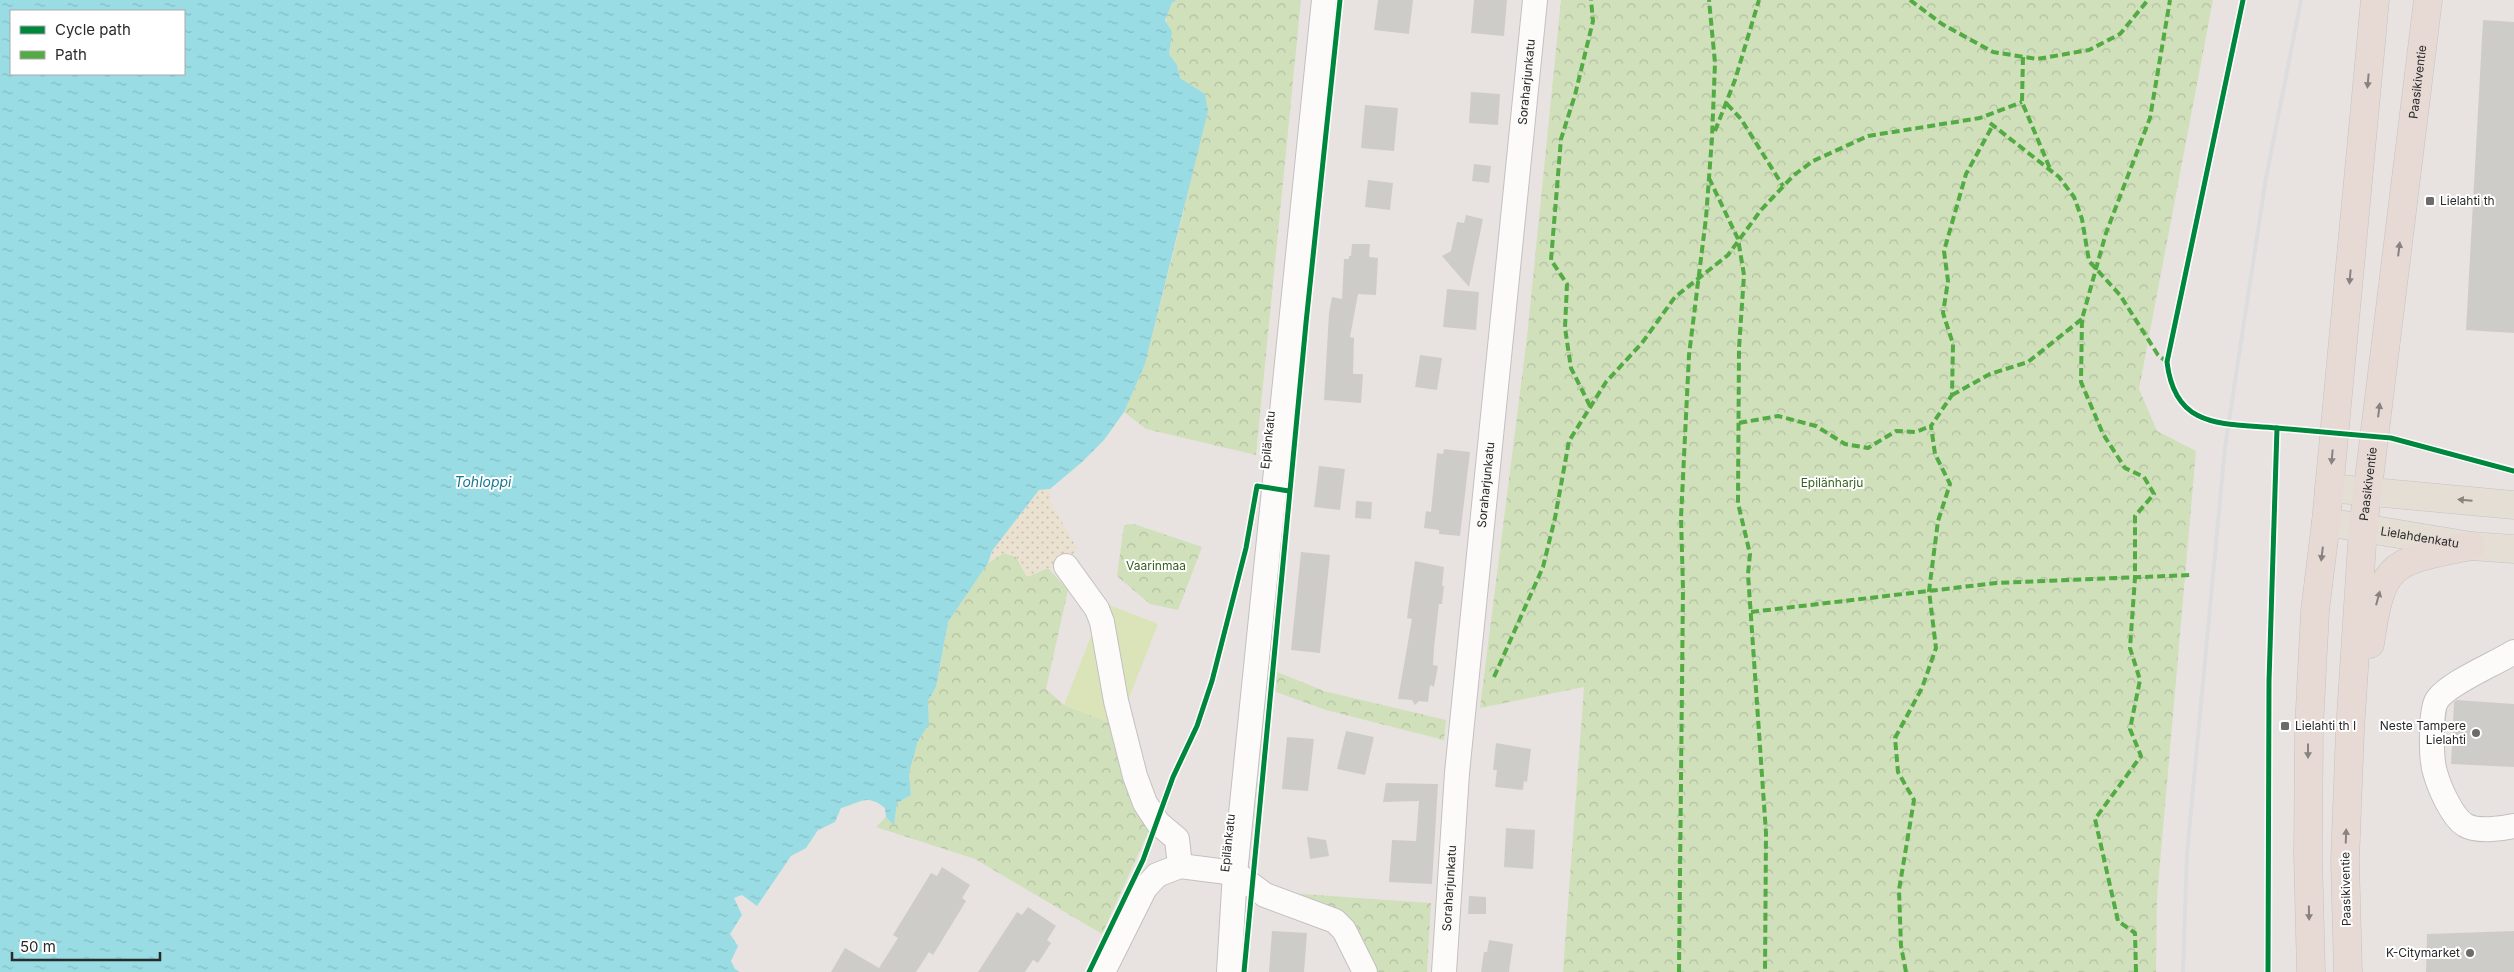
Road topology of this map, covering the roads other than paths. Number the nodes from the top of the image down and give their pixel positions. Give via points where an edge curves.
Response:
1 (1324, 0) edge
2 (1535, 0) edge
3 (2375, 0) edge
4 (2428, 0) edge
5 (2329, 488) junction
6 (2369, 491) junction
7 (2514, 505) edge
8 (2326, 522) junction
9 (2364, 528) junction
10 (2471, 546) junction
11 (2514, 549) edge
12 (1066, 566) dead end
13 (2514, 652) edge
14 (2350, 731) junction
15 (2514, 826) edge
16 (1180, 866) junction
17 (1235, 873) junction
18 (1102, 972) edge
19 (1230, 972) edge
20 (1365, 972) edge
21 (1444, 972) edge
22 (2311, 972) edge
23 (2348, 972) edge

1 - 17 street, Epilänkatu
2 - 21 street, Soraharjunkatu via 1457,773
3 -> 5 highway
6 -> 4 highway, Paasikiventie
5 - 6 main road
5 - 8 highway
7 -> 6 main road
6 - 9 highway, Paasikiventie
8 - 9 main road, Lielahdenkatu
8 -> 22 highway via 2315,611 2309,728
9 - 10 main road, Lielahdenkatu
9 - 14 highway, Paasikiventie
10 - 11 main road, Lielahdenkatu
14 -> 10 highway via 2364,686 2379,592 2388,575 2407,560
12 - 16 street via 1102,622 1116,701 1135,776 1145,803 1158,823 1177,839
13 - 15 street via 2450,687 2436,701 2432,718 2434,771 2450,807 2466,825 2495,830
23 -> 14 highway, Paasikiventie via 2345,861
16 - 17 street
16 - 18 street via 1157,876 1145,888
17 - 19 street, Epilänkatu
17 - 20 street via 1265,895 1335,921 1344,930

